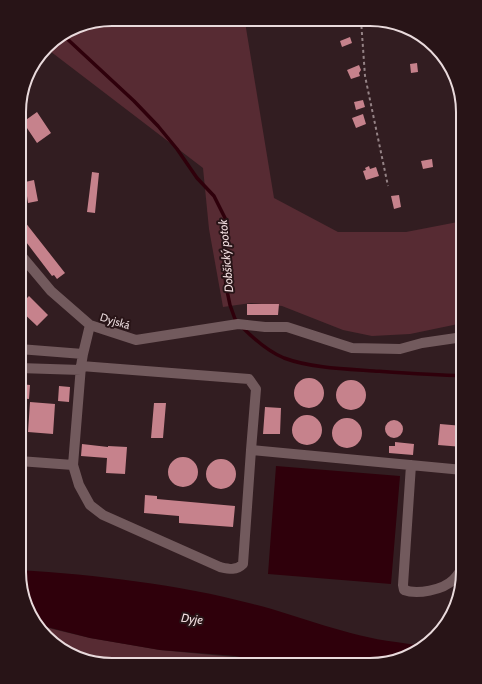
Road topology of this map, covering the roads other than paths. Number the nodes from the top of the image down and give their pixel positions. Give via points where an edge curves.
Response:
1 (26, 261) edge
2 (90, 326) junction
3 (456, 338) edge
4 (26, 350) edge
5 (82, 354) junction
6 (26, 368) edge
7 (81, 368) junction
8 (251, 450) junction
9 (26, 462) edge
10 (73, 465) junction
11 (411, 465) junction
12 (456, 469) edge
13 (456, 577) edge

1 - 2 street, Dyjská via 51,292
2 - 3 street, Dyjská via 136,340 238,324 288,327 352,348 380,349 400,349
2 - 5 street
4 - 5 street
5 - 7 street
6 - 7 street
7 - 8 street via 249,379 256,389
7 - 10 street
8 - 10 street via 243,564 235,569 220,567 103,515 90,505 79,485
8 - 11 street
9 - 10 street
11 - 12 street
11 - 13 street via 402,585 404,590 410,592 440,589

